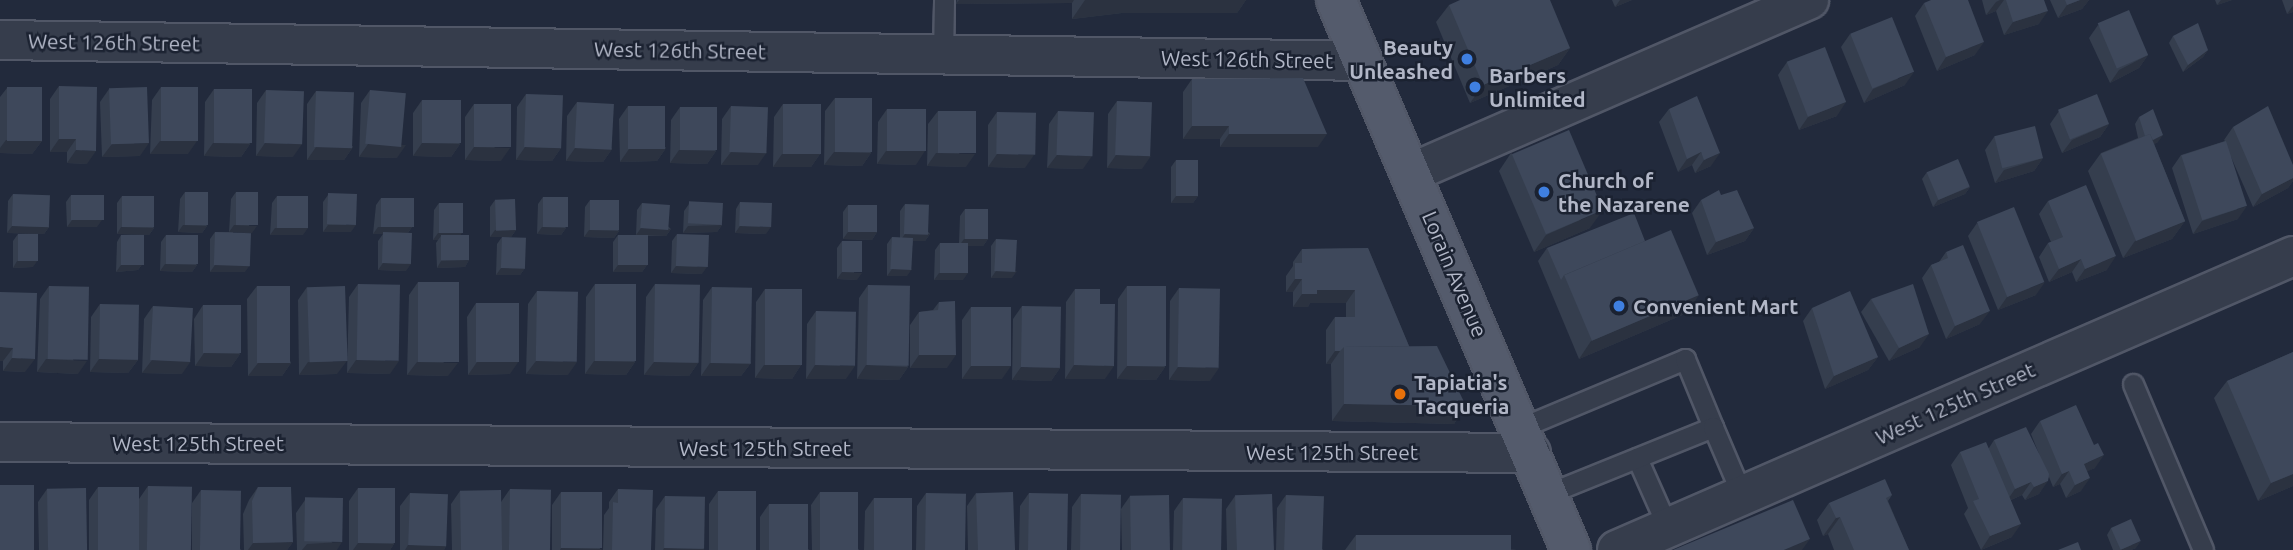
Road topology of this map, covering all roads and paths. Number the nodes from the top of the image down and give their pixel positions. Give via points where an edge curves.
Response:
1 (944, 0) edge
2 (1335, 0) edge
3 (1809, 0) edge
4 (0, 40) edge
5 (943, 54) junction
6 (1361, 61) junction
7 (1413, 172) junction
8 (2293, 256) edge
9 (2133, 384) dead end
10 (1713, 427) junction
11 (1525, 440) junction
12 (0, 442) edge
13 (1637, 458) junction
14 (1547, 494) junction
15 (1742, 495) junction
16 (1668, 528) junction
17 (1571, 550) edge
18 (1617, 550) edge
19 (2203, 550) edge

1 - 5 lane
2 - 6 main road, Lorain Avenue
3 - 7 street
4 - 5 street, West 126th Street
5 - 6 street, West 126th Street
6 - 7 main road, Lorain Avenue
7 - 11 main road, Lorain Avenue
8 - 15 street, West 125th Street
9 - 19 lane
10 - 11 lane via 1685,359
10 - 13 lane
10 - 15 lane
11 - 12 street, West 125th Street
11 - 14 main road, Lorain Avenue
13 - 14 lane
13 - 16 lane
14 - 17 main road, Lorain Avenue
15 - 16 street, West 125th Street
16 - 18 street, West 125th Street

